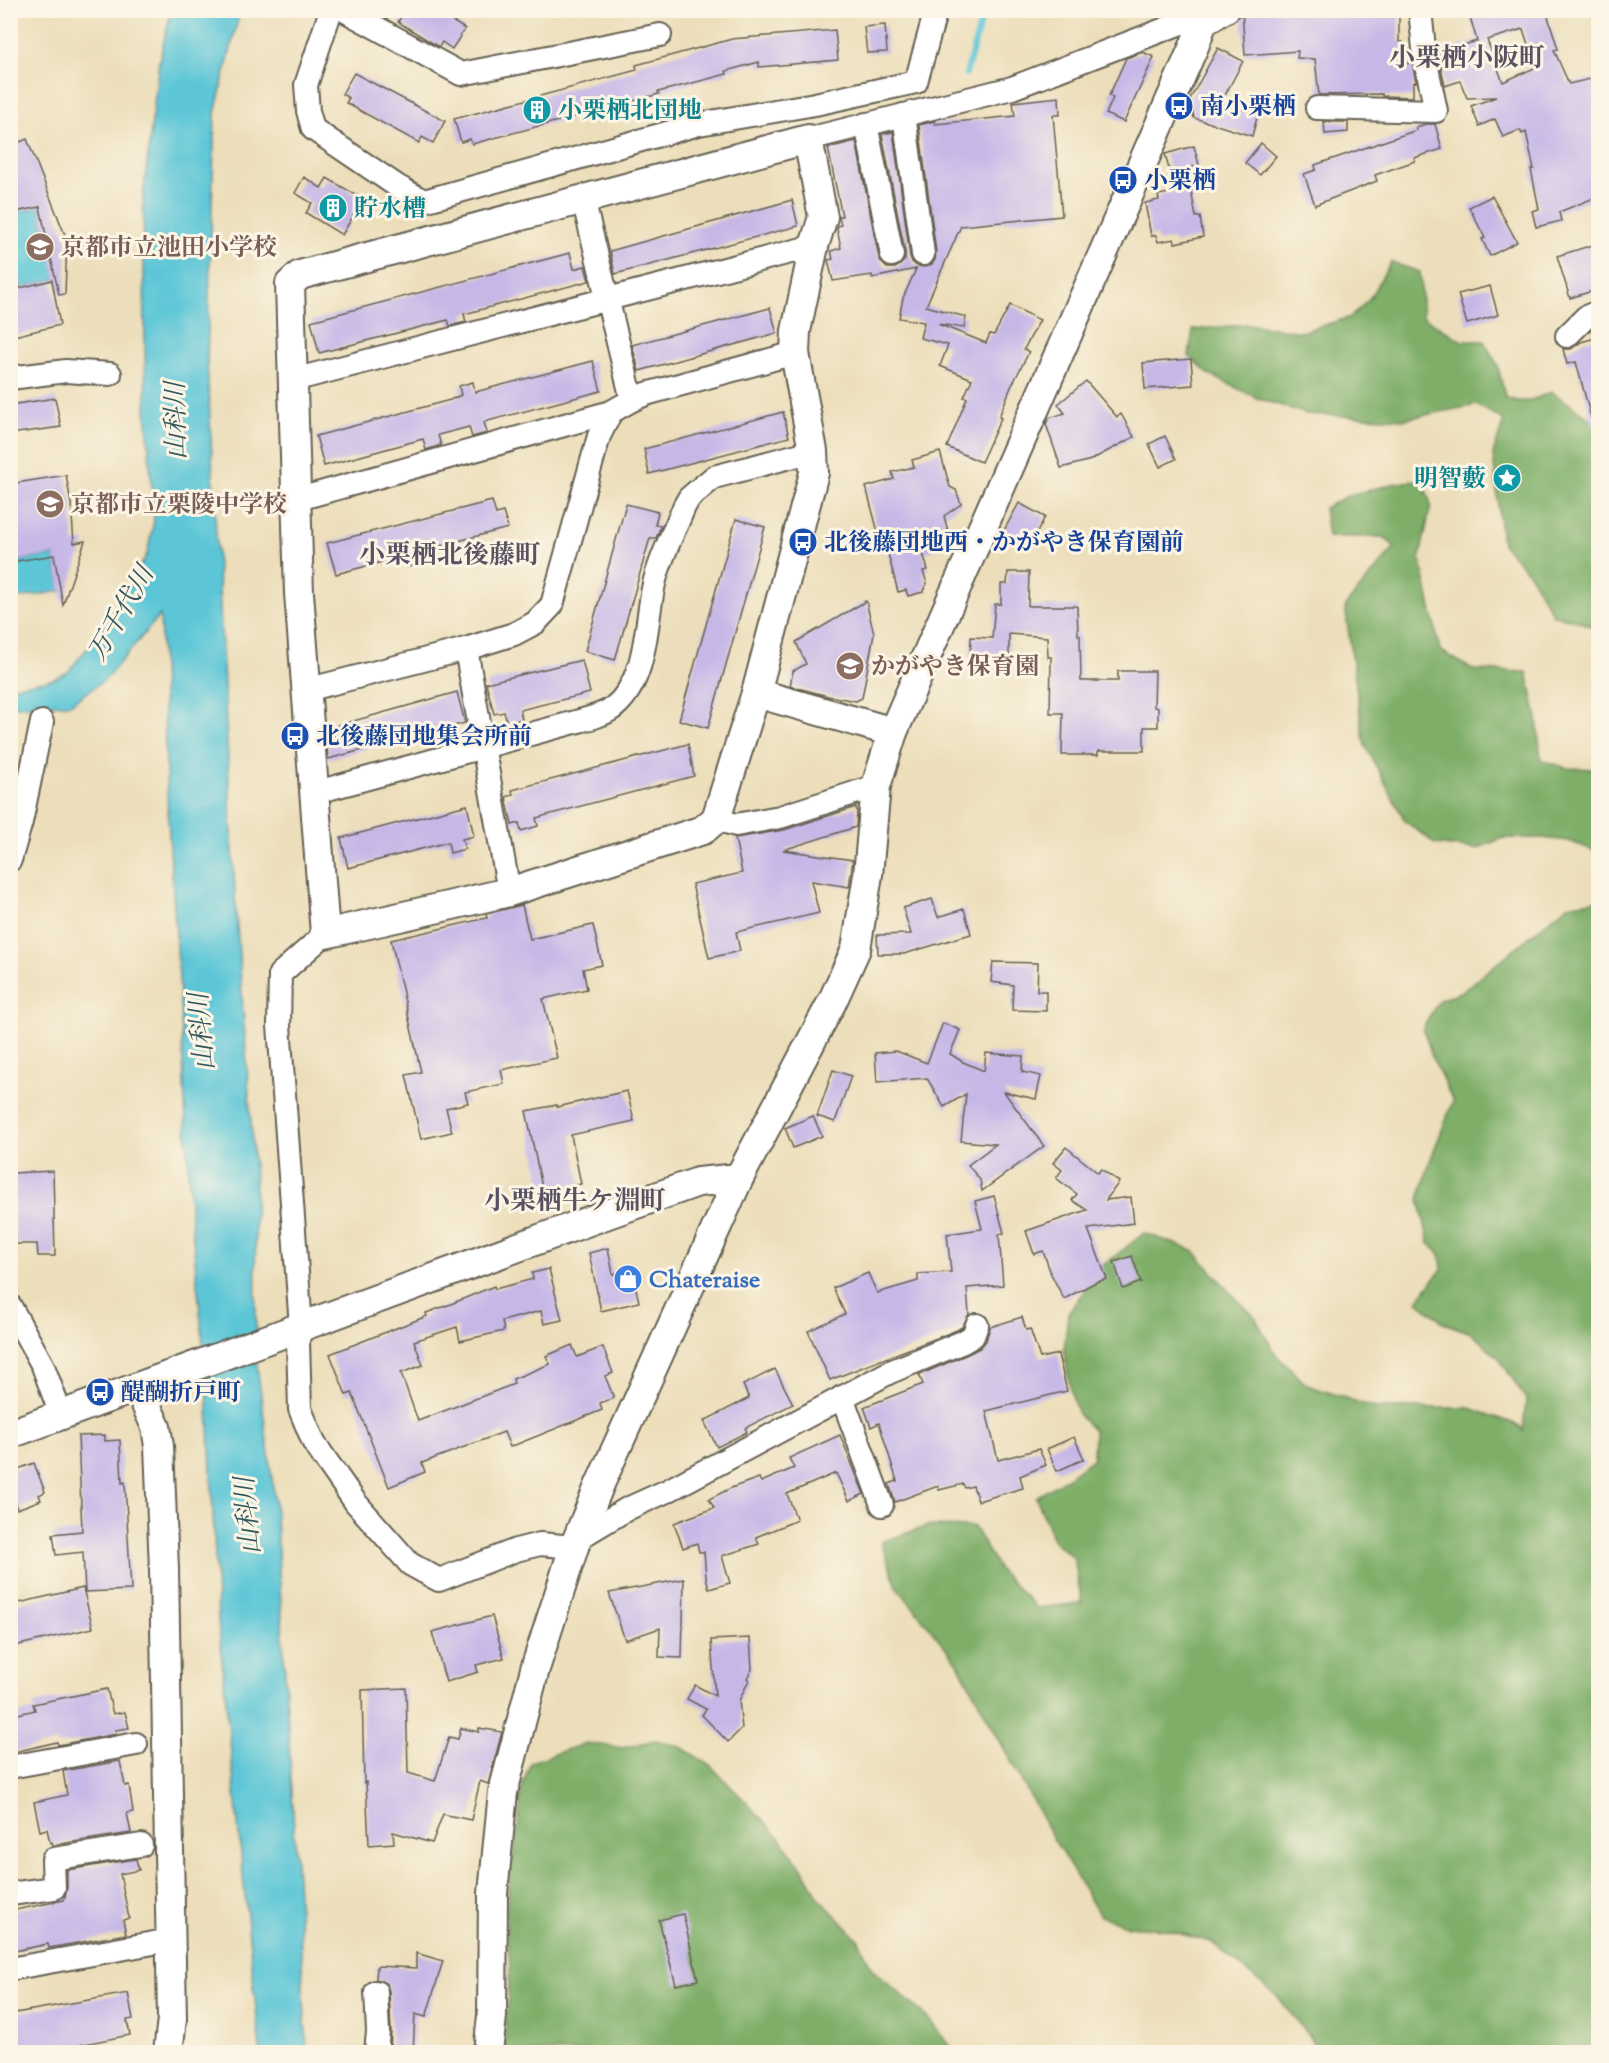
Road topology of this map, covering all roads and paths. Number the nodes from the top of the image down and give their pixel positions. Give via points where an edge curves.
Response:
1 (331, 10) edge
2 (344, 10) edge
3 (936, 10) edge
4 (1228, 10) edge
5 (1420, 10) edge
6 (1205, 18) edge
7 (660, 35) dead end
8 (1317, 108) dead end
9 (904, 115) junction
10 (866, 124) junction
11 (808, 139) junction
12 (583, 199) junction
13 (814, 246) junction
14 (923, 254) dead end
15 (892, 255) dead end
16 (607, 299) junction
17 (1599, 312) edge
18 (1567, 336) dead end
19 (795, 352) junction
20 (110, 374) dead end
21 (10, 378) edge
22 (293, 380) junction
23 (632, 400) junction
24 (611, 412) junction
25 (813, 451) junction
26 (295, 500) junction
27 (466, 649) junction
28 (306, 690) junction
29 (756, 693) junction
30 (42, 722) dead end
31 (893, 732) junction
32 (482, 747) junction
33 (876, 786) junction
34 (313, 793) junction
35 (716, 819) junction
36 (10, 860) edge
37 (509, 892) junction
38 (325, 934) junction
39 (740, 1178) junction
40 (10, 1306) edge
41 (977, 1325) dead end
42 (295, 1329) junction
43 (138, 1387) junction
44 (842, 1397) junction
45 (61, 1415) junction
46 (10, 1434) edge
47 (882, 1505) dead end
48 (576, 1543) junction
49 (136, 1744) dead end
50 (10, 1767) edge
51 (141, 1845) dead end
52 (10, 1894) edge
53 (170, 1940) junction
54 (10, 1969) edge
55 (376, 1992) dead end
56 (168, 2052) edge
57 (376, 2052) edge
58 (488, 2052) edge

1 - 3 street via 306,85 314,129 424,201 699,124 916,82
2 - 7 street via 461,74
4 - 6 street
5 - 8 street via 1436,111
6 - 9 street via 1186,21 1012,88
6 - 31 street
9 - 10 street
9 - 14 street
10 - 11 street
10 - 15 street
11 - 12 street
11 - 13 street via 824,217
12 - 16 street
12 - 22 street via 300,275 290,284
13 - 16 street
13 - 19 street
16 - 22 street
16 - 23 street
17 - 18 street via 1586,317
19 - 23 street
19 - 25 street
20 - 21 street via 66,371
22 - 26 street
23 - 24 street
24 - 26 street
24 - 27 street via 599,436 552,605 535,623 514,634
25 - 29 street via 814,473
25 - 32 street via 714,477 689,498 654,582 634,680 613,708 598,716
26 - 28 street
27 - 28 street
27 - 32 street
28 - 34 street
29 - 31 street
29 - 35 street
30 - 36 street
31 - 33 street
32 - 34 street
32 - 37 street
33 - 35 street via 780,817 736,825
33 - 39 street via 856,949
34 - 38 street
35 - 37 street via 703,830
37 - 38 street
38 - 42 street via 280,974 279,1025
39 - 42 street via 698,1182
39 - 48 street
40 - 45 street via 43,1366
41 - 44 street via 974,1336 963,1342
42 - 43 street
42 - 48 street via 300,1409 314,1443 356,1503 410,1564 439,1580 516,1550 540,1544
43 - 45 street
43 - 53 street via 156,1427 159,1446
44 - 47 street
44 - 48 street via 627,1509
45 - 46 street
48 - 58 street via 535,1668 503,1792 493,1893
49 - 50 street
51 - 52 street via 53,1860 54,1888
53 - 54 street
53 - 56 street via 172,2019
55 - 57 street via 387,2016

